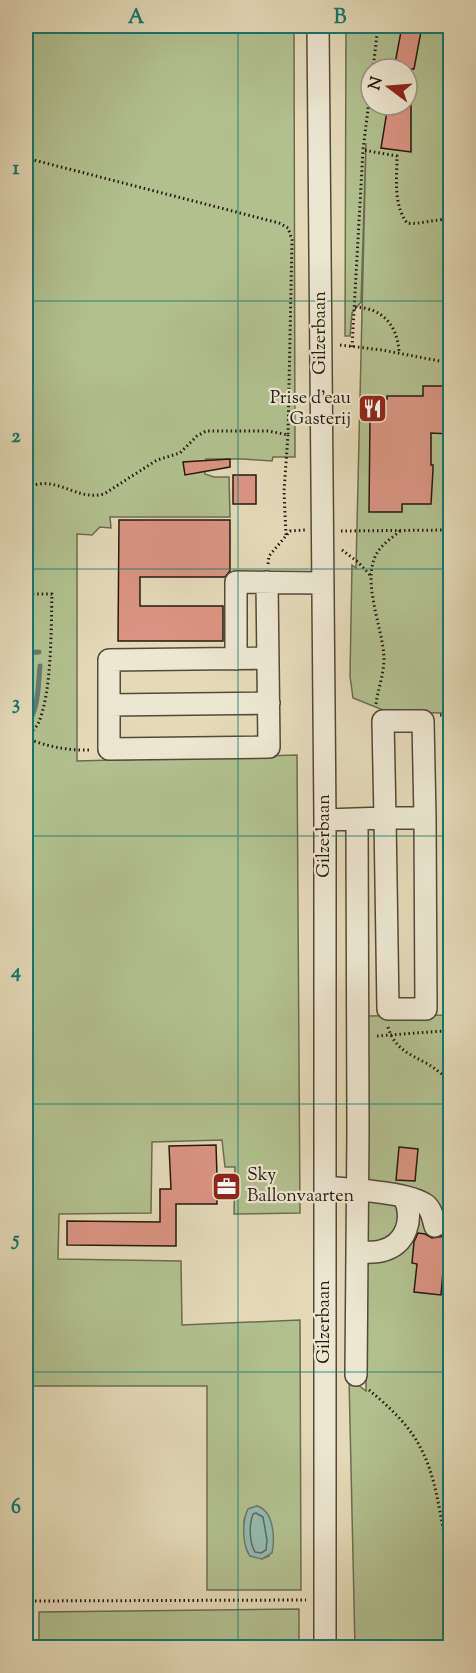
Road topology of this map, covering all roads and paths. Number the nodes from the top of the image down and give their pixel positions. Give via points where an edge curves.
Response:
1 (318, 26) edge
2 (378, 26) edge
3 (374, 57) edge
4 (367, 117) edge
5 (363, 150) junction
6 (26, 158) edge
7 (450, 219) edge
8 (355, 307) junction
9 (321, 343) junction
10 (352, 347) junction
11 (399, 353) junction
12 (450, 363) edge
13 (288, 435) junction
14 (27, 489) edge
15 (26, 501) edge
16 (401, 530) junction
17 (450, 530) edge
18 (323, 531) junction
19 (286, 535) junction
20 (340, 549) dead end
21 (372, 576) junction
22 (267, 582) junction
23 (323, 583) junction
24 (26, 584) edge
25 (268, 658) junction
26 (236, 659) junction
27 (269, 704) junction
28 (109, 705) junction
29 (382, 721) junction
30 (26, 738) edge
31 (109, 749) junction
32 (425, 818) junction
33 (357, 819) junction
34 (385, 819) junction
35 (325, 820) junction
36 (388, 1009) junction
37 (450, 1026) edge
38 (390, 1034) junction
39 (357, 1038) junction
40 (450, 1081) edge
41 (450, 1134) edge
42 (325, 1187) junction
43 (358, 1190) junction
44 (404, 1197) junction
45 (450, 1202) edge
46 (435, 1226) dead end
47 (357, 1252) junction
48 (356, 1375) joint
49 (445, 1539) dead end
50 (311, 1600) dead end
51 (26, 1601) edge
52 (325, 1647) edge

1 - 9 street, Gilzerbaan
2 - 3 path
4 - 5 path
5 - 7 path via 397,156 397,190 407,223
5 - 8 path
6 - 13 path via 192,199 288,228 292,240
8 - 10 path
8 - 11 path via 375,310 391,323
9 - 10 path
9 - 18 street, Gilzerbaan
10 - 11 path
11 - 12 path
13 - 14 path via 269,431 206,431 180,453 157,460 113,490 95,496 47,482
13 - 19 path
14 - 15 path
16 - 17 path
16 - 18 path
16 - 21 path via 379,550
18 - 19 path via 290,531
18 - 23 street, Gilzerbaan
19 - 22 path via 269,556
20 - 21 path
21 - 29 path via 384,659 375,707
22 - 23 street
22 - 25 street
22 - 26 street via 236,582
23 - 35 street, Gilzerbaan
24 - 30 path via 30,594 52,594 46,694 37,727
25 - 26 street
25 - 27 street
26 - 28 street via 110,660
27 - 28 street
27 - 31 street via 269,747
28 - 31 street
29 - 32 street via 423,721
29 - 34 street
30 - 31 path via 37,744 78,750
32 - 34 street
32 - 36 street via 426,1009
33 - 34 street
33 - 35 street
33 - 39 street
34 - 36 street
35 - 42 street, Gilzerbaan
36 - 38 path
37 - 38 path via 443,1031
38 - 39 path
38 - 40 path via 398,1047
39 - 43 street
41 - 45 path via 446,1191
42 - 43 street
42 - 52 street, Gilzerbaan
43 - 44 street
43 - 47 street
44 - 46 street via 425,1204
44 - 47 street via 410,1216 401,1240 382,1251
47 - 48 street
48 - 49 path via 418,1443 431,1473
50 - 51 path

